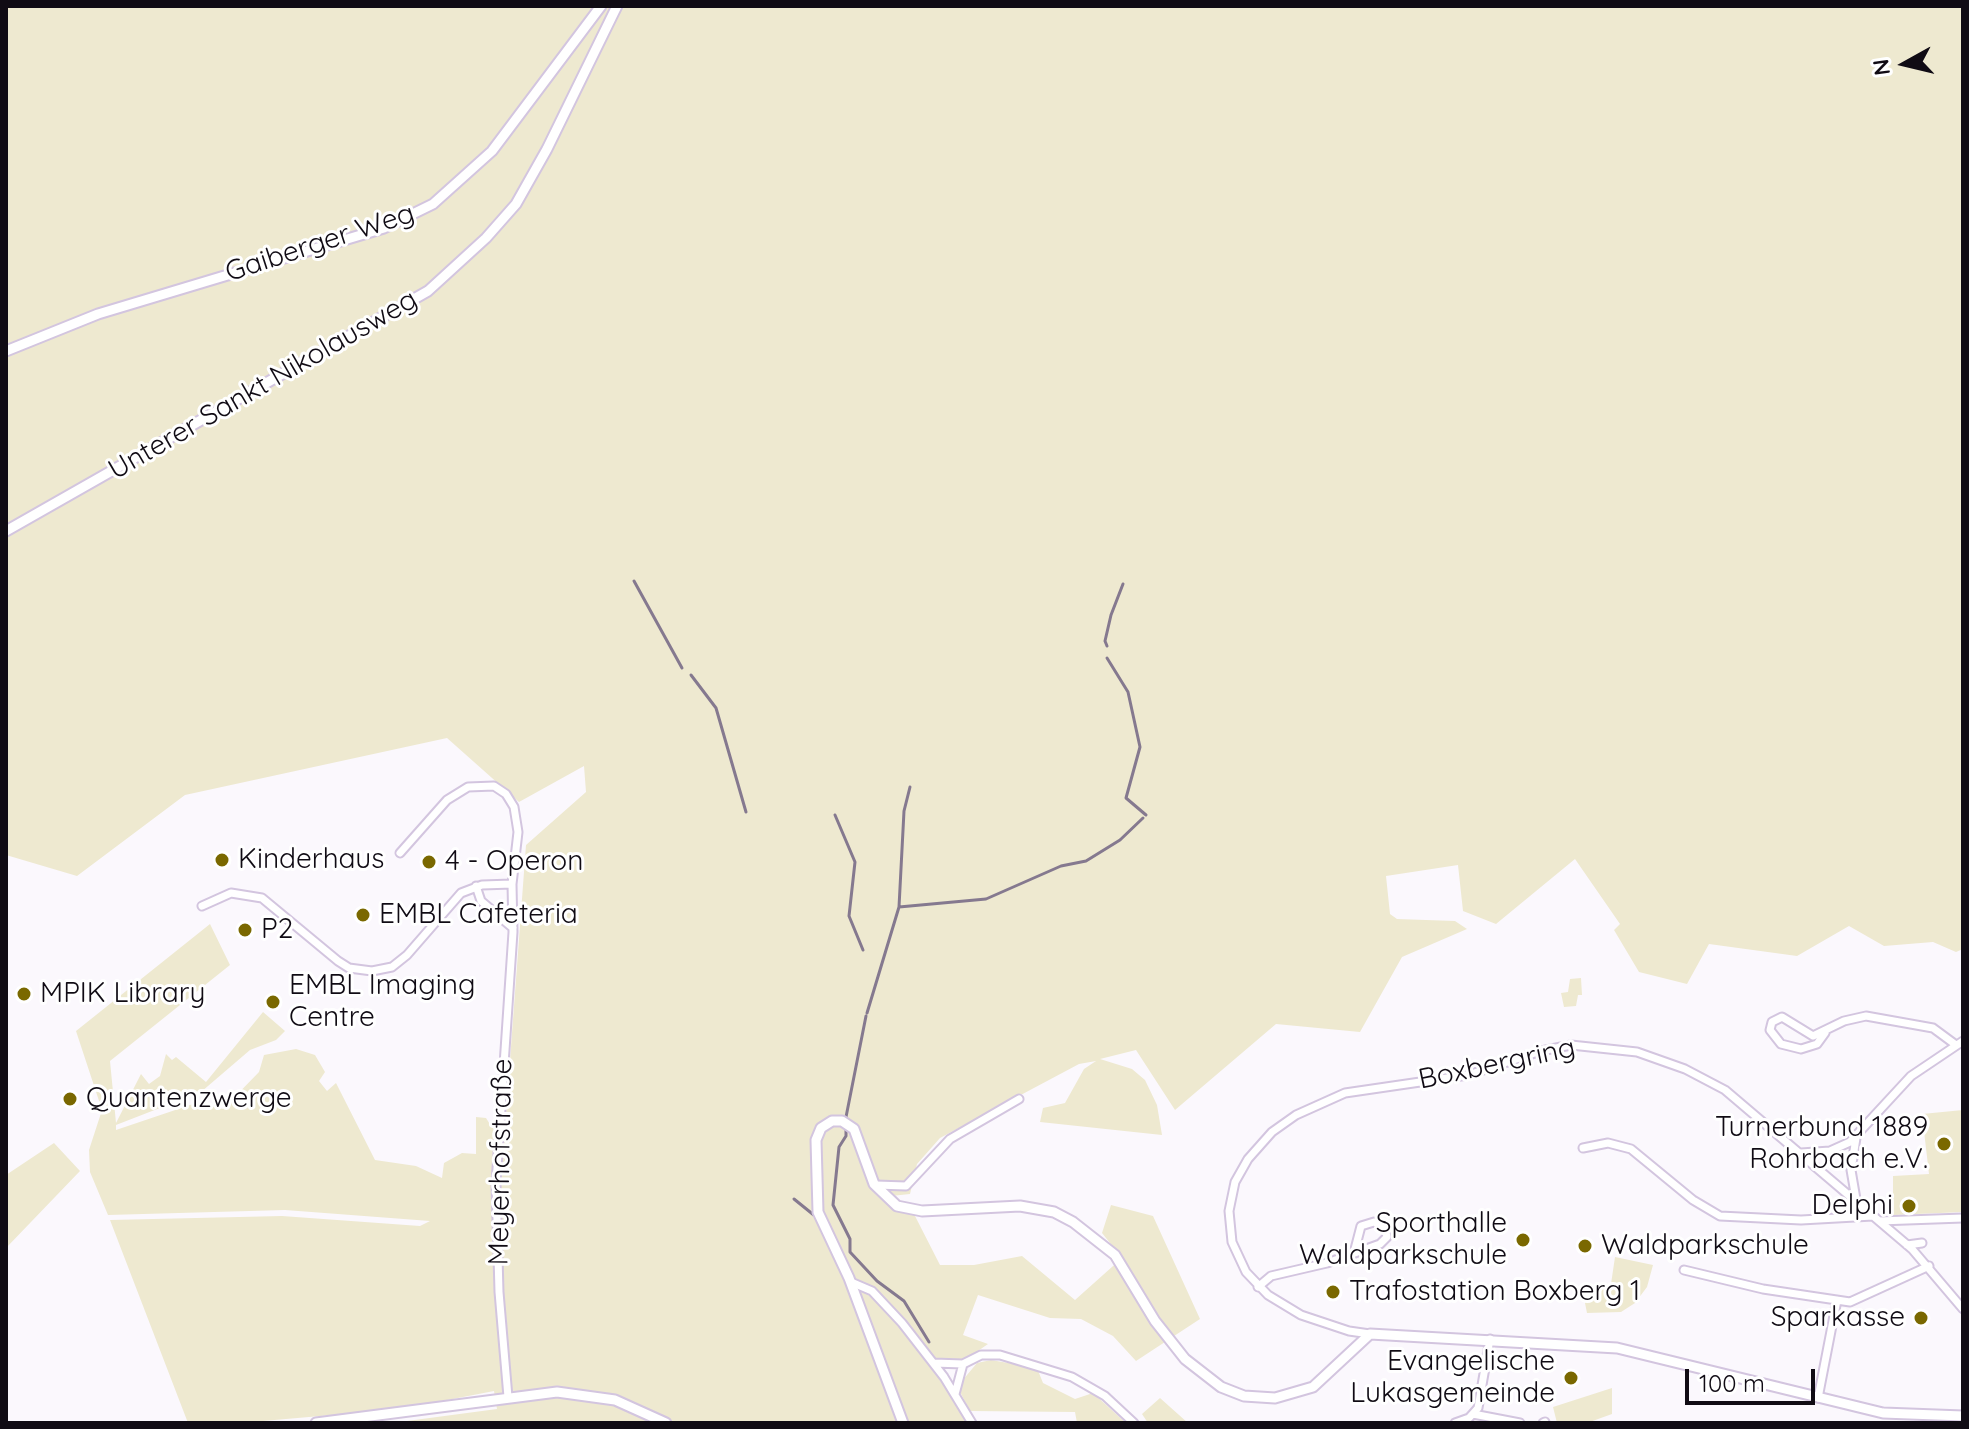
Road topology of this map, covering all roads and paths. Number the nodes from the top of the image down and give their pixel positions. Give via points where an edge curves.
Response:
1 (601, 6) edge
2 (617, 6) edge
3 (6, 351) edge
4 (6, 531) edge
5 (400, 853) dead end
6 (512, 884) junction
7 (476, 886) junction
8 (202, 906) dead end
9 (513, 928) junction
10 (1825, 1033) junction
11 (1960, 1043) edge
12 (1019, 1099) dead end
13 (1856, 1138) junction
14 (1583, 1148) dead end
15 (1801, 1153) junction
16 (874, 1184) junction
17 (1856, 1200) junction
18 (1963, 1218) edge
19 (1876, 1219) junction
20 (1922, 1243) dead end
21 (1907, 1245) junction
22 (1354, 1253) junction
23 (1929, 1266) junction
24 (1684, 1270) dead end
25 (851, 1282) junction
26 (1258, 1287) junction
27 (1958, 1297) edge
28 (1837, 1300) junction
29 (1963, 1309) edge
30 (1370, 1334) junction
31 (1490, 1339) junction
32 (934, 1363) junction
33 (963, 1364) junction
34 (955, 1394) junction
35 (508, 1397) junction
36 (1818, 1398) junction
37 (1473, 1414) junction
38 (1963, 1416) edge
39 (316, 1423) edge
40 (666, 1423) edge
41 (903, 1423) edge
42 (972, 1423) edge
43 (1134, 1423) edge
44 (1455, 1423) edge
45 (1520, 1423) edge

1 - 3 street, Gaiberger Weg via 492,151 424,210 384,228 98,314
2 - 4 street, Unterer Sankt Nikolausweg via 524,193 493,231 428,291
5 - 6 street, Meyerhofstraße via 452,796 471,786 489,785 506,794 517,814
6 - 7 street
6 - 9 street, Meyerhofstraße
7 - 8 street via 461,893 398,963 372,971 338,961 262,898 231,893
7 - 9 street via 481,901
9 - 35 street, Meyerhofstraße via 496,1183
10 - 10 street via 1808,1036 1782,1017 1770,1030 1781,1044 1801,1049 1817,1044
10 - 11 street via 1866,1016 1933,1028
11 - 13 street via 1911,1076
12 - 16 street via 950,1139 906,1186
13 - 15 street via 1830,1151
13 - 17 street via 1851,1170
14 - 19 street via 1608,1143 1631,1149 1720,1216
15 - 17 street, Boxbergring
15 - 26 street, Boxbergring via 1711,1082 1670,1062 1619,1048 1561,1046 1468,1075 1353,1090 1283,1124 1238,1174 1229,1205 1230,1236
16 - 25 street via 852,1126 835,1121 821,1128 815,1152 817,1207
16 - 30 street via 888,1201 907,1209 1020,1206 1054,1212 1073,1222 1115,1255 1185,1359 1233,1392 1275,1398 1307,1390
17 - 19 street, Boxbergring
18 - 19 street
19 - 21 street, Boxbergring
20 - 21 street
21 - 23 street, Boxbergring
22 - 22 street via 1384,1242 1385,1228 1374,1222 1361,1226
22 - 26 street via 1271,1276
23 - 27 street, Boxbergring
23 - 28 street via 1872,1294 1850,1302
24 - 28 street
25 - 32 street via 877,1295
25 - 41 street
26 - 30 street, Boxbergring via 1311,1319
27 - 29 street, Boxbergring
28 - 36 street
30 - 31 street, Boxbergring
31 - 36 street, Boxbergring via 1629,1350
31 - 37 street via 1483,1391
32 - 33 street
32 - 34 street
33 - 34 street
33 - 43 street via 989,1354 1041,1365 1105,1396
34 - 42 street
35 - 39 street
35 - 40 street via 588,1394 627,1403
36 - 38 street, Boxbergring via 1883,1413
37 - 44 street
37 - 45 street

